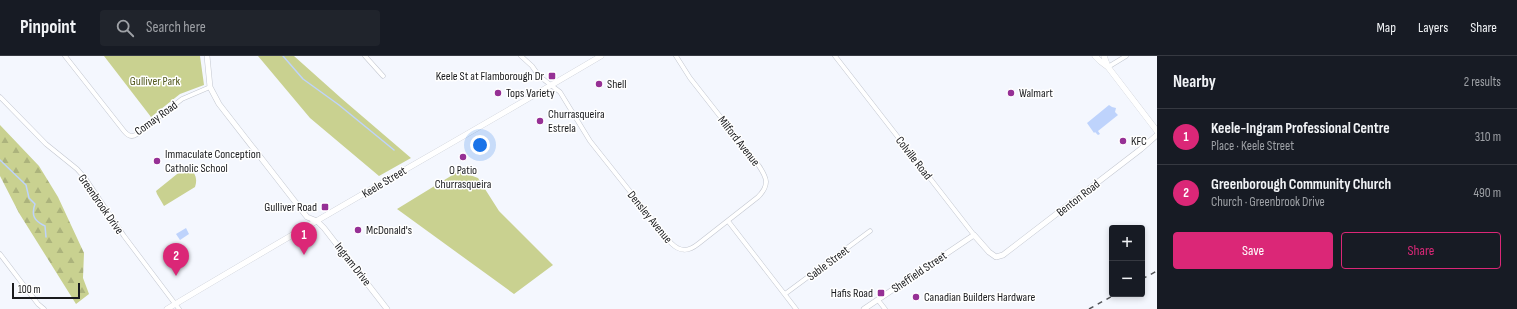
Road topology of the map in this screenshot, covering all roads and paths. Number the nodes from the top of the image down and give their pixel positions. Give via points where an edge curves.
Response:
1 (65, 56) edge
2 (207, 56) edge
3 (366, 56) edge
4 (521, 56) edge
5 (601, 56) edge
6 (676, 56) edge
7 (835, 56) edge
8 (1095, 56) edge
9 (1104, 56) edge
10 (1126, 56) edge
11 (1108, 67) junction
12 (383, 76) dead end
13 (550, 85) junction
14 (210, 87) junction
15 (0, 97) edge
16 (1157, 131) edge
17 (1157, 135) edge
18 (317, 221) junction
19 (728, 221) junction
20 (870, 231) dead end
21 (974, 235) junction
22 (0, 254) edge
23 (996, 257) joint
24 (785, 294) junction
25 (878, 300) junction
26 (176, 304) junction
27 (44, 309) edge
28 (167, 309) edge
29 (179, 309) edge
30 (387, 309) edge
31 (796, 309) edge
32 (864, 309) edge
33 (885, 309) edge

1 - 14 street, Comay Road via 128,136 137,134 182,99
2 - 14 street
3 - 12 street
4 - 13 street
5 - 13 main road, Keele Street
6 - 19 street, Milford Avenue via 690,78 759,166 766,180 763,192
7 - 21 street, Colville Road
8 - 11 main road
9 - 11 main road
10 - 11 street
11 - 16 main road
13 - 18 main road, Keele Street
13 - 19 street, Densley Avenue via 560,92 590,141 676,248 684,250 694,247
14 - 18 street via 218,104 307,217
15 - 26 street, Greenbrook Drive via 46,144 85,178 124,236
17 - 23 street, Benton Road via 1016,246
18 - 26 main road, Keele Street
18 - 30 street, Ingram Drive
19 - 24 street
20 - 24 street, Sable Street
21 - 23 street, Colville Road
21 - 25 street, Sheffield Street
22 - 27 street
24 - 31 street
25 - 32 street, Sheffield Street
25 - 33 street
26 - 28 main road, Keele Street
26 - 29 street, Greenbrook Drive

